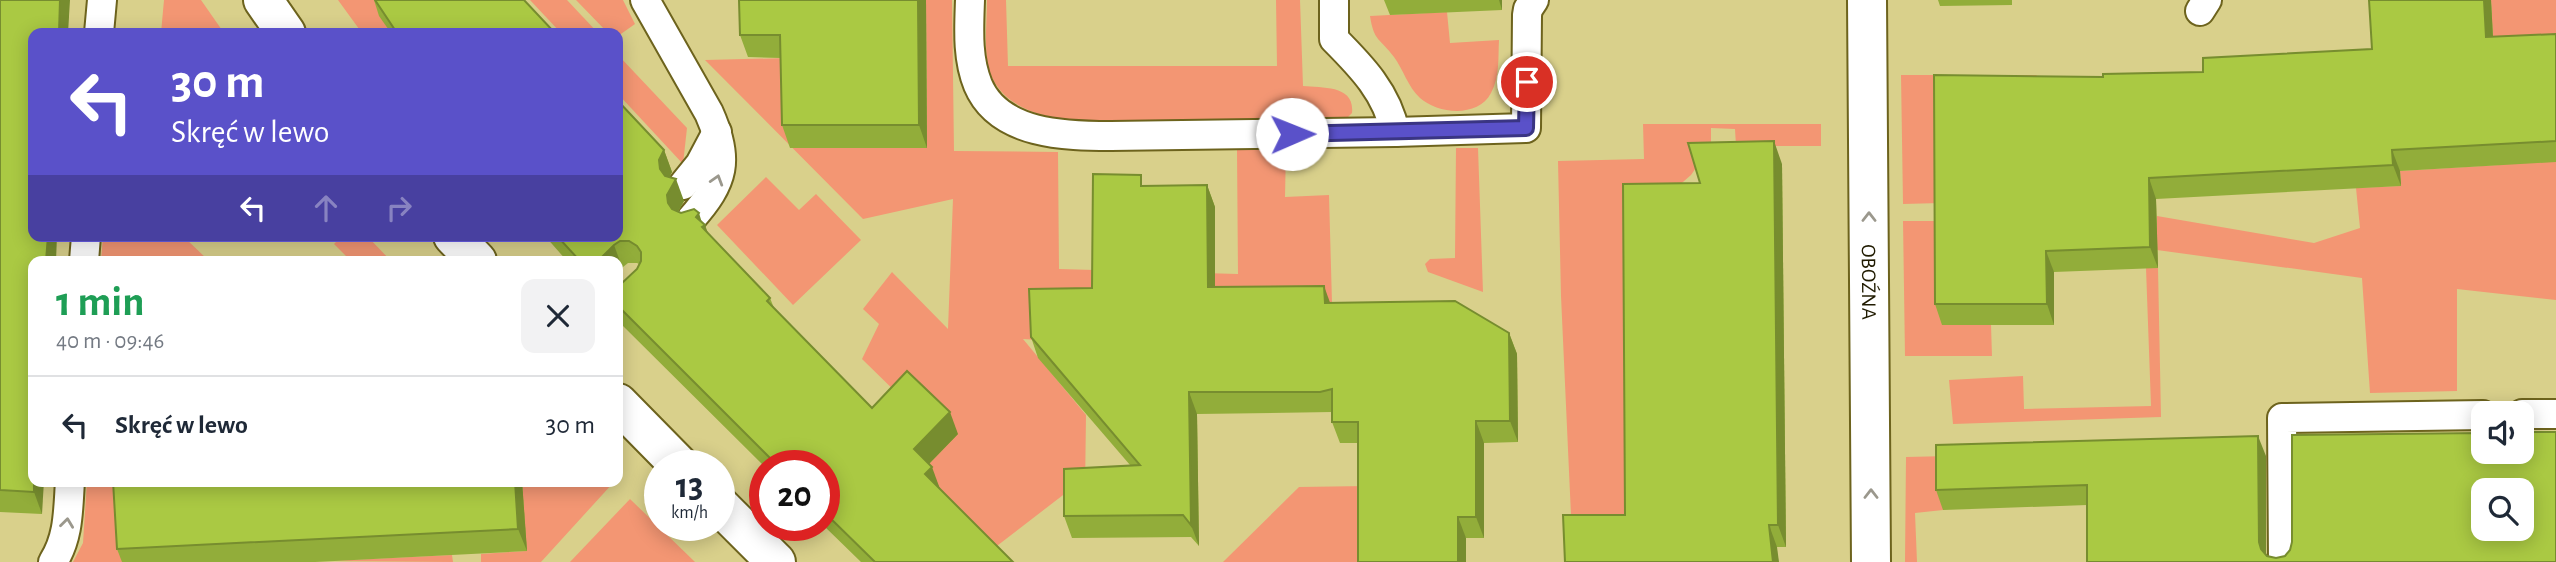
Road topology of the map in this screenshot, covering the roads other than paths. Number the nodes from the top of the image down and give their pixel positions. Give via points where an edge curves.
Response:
1 (102, 0) edge
2 (263, 0) edge
3 (645, 0) edge
4 (970, 0) edge
5 (1334, 0) edge
6 (1534, 0) edge
7 (1867, 0) edge
8 (99, 28) edge
9 (283, 28) edge
10 (717, 132) junction
11 (1395, 132) junction
12 (683, 185) dead end
13 (691, 219) edge
14 (459, 242) edge
15 (472, 256) edge
16 (623, 408) edge
17 (2534, 414) edge
18 (2556, 414) edge
19 (2471, 415) edge
20 (664, 450) edge
21 (70, 487) edge
22 (735, 521) edge
23 (774, 561) edge
24 (52, 562) edge
25 (1871, 562) edge
26 (2283, 562) edge

1 - 8 lane
2 - 9 street
3 - 10 lane
4 - 11 lane via 971,55 983,95 996,110 1033,128 1054,134 1111,136
5 - 11 lane via 1334,39 1379,90
6 - 11 lane via 1527,15 1526,128
25 -> 7 street, OBOŹNA
10 - 12 lane
13 -> 10 lane via 719,180
14 - 15 street
16 - 20 street
17 - 18 lane
19 - 26 lane via 2282,418
24 -> 21 lane via 67,529
22 - 23 street

